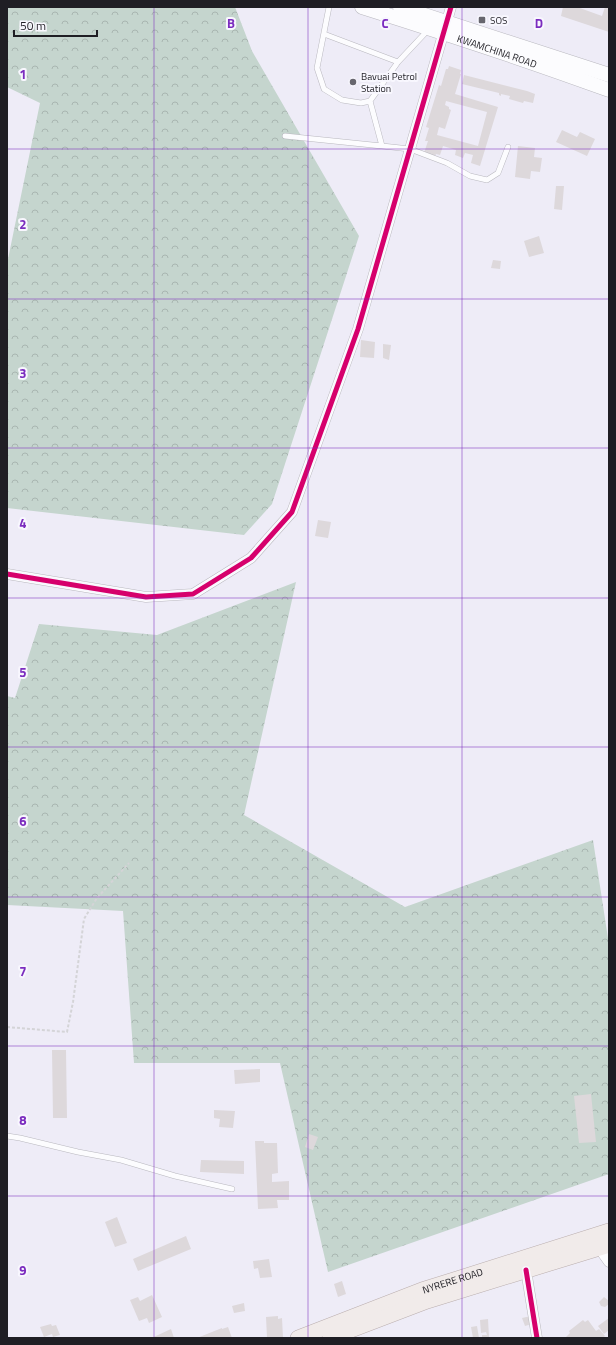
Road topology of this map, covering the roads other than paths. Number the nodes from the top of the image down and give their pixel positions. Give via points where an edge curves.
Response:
1 (329, 7) edge
2 (362, 7) edge
3 (400, 7) edge
4 (451, 7) edge
5 (440, 28) junction
6 (324, 34) junction
7 (398, 62) junction
8 (609, 75) edge
9 (609, 89) edge
10 (370, 102) junction
11 (285, 136) dead end
12 (382, 146) junction
13 (508, 146) dead end
14 (410, 149) junction
15 (7, 574) edge
16 (7, 1136) edge
17 (232, 1189) dead end
18 (609, 1230) edge
19 (601, 1243) edge
20 (609, 1262) edge
21 (526, 1270) junction
22 (301, 1337) edge
23 (330, 1338) edge
24 (537, 1338) edge

1 - 6 lane
2 - 5 main road, KWAMCHINA ROAD
3 - 5 main road, KWAMCHINA ROAD
4 - 5 street
5 - 7 lane
5 - 8 main road, KWAMCHINA ROAD
5 - 9 main road, KWAMCHINA ROAD
5 - 14 street
6 - 7 lane
6 - 10 lane via 317,68 324,89 342,100
7 - 10 lane
10 - 12 lane
11 - 12 lane
12 - 14 lane
13 - 14 lane via 498,173 487,180 470,176 447,163
14 - 15 street via 358,329 292,512 251,558 193,594 154,597
16 - 17 lane via 121,1160
18 - 19 main road, NYRERE ROAD
19 - 20 street
19 - 21 main road, NYRERE ROAD
19 - 22 main road, NYRERE ROAD via 422,1290
21 - 23 main road, NYRERE ROAD via 426,1301
21 - 24 street

